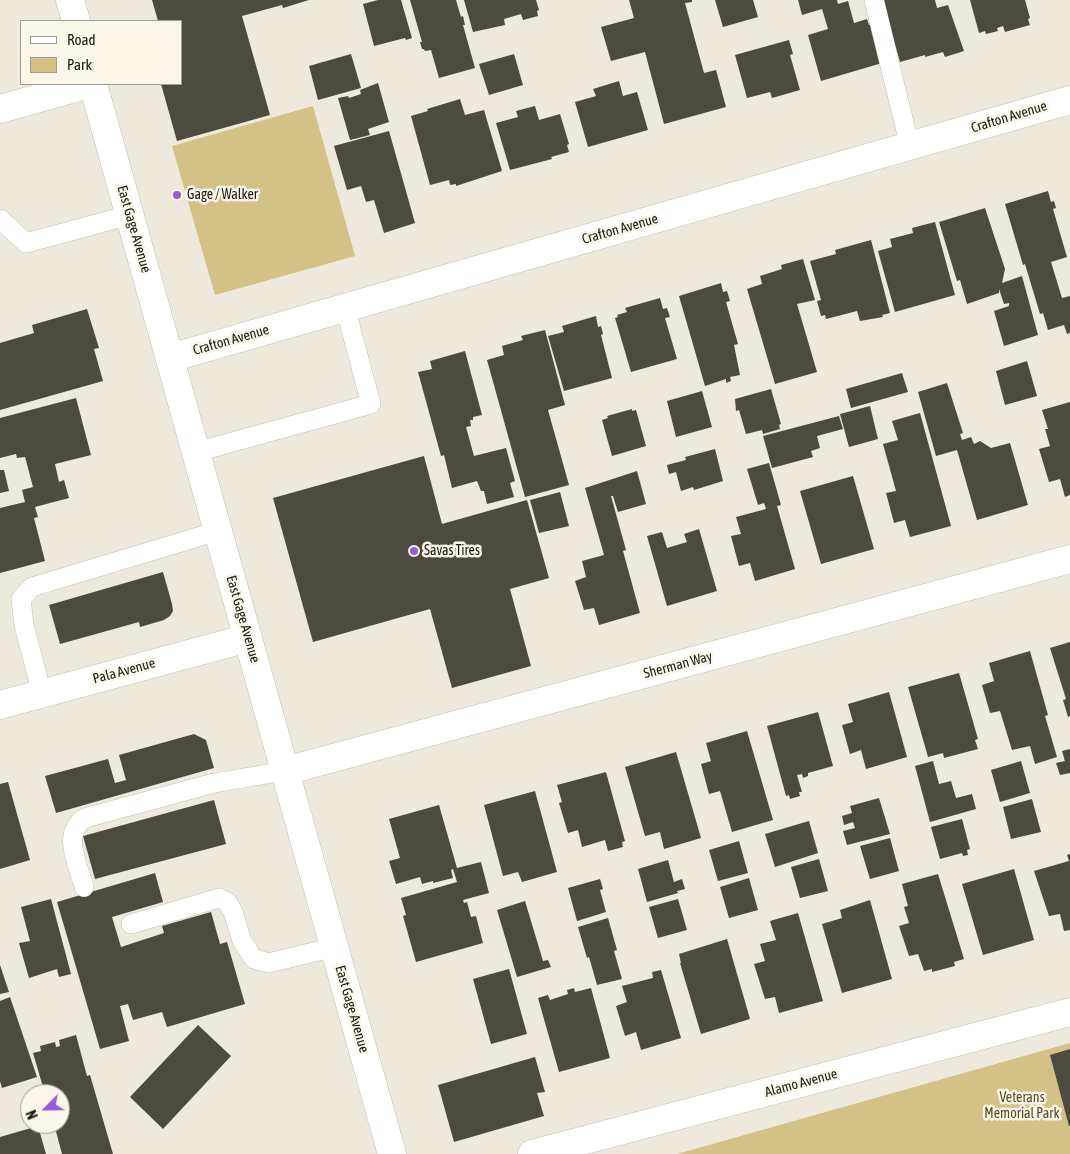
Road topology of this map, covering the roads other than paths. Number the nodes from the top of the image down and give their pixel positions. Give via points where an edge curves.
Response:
1 (70, 0) edge
2 (874, 0) edge
3 (76, 20) edge
4 (87, 85) edge
5 (91, 85) edge
6 (1070, 100) edge
7 (0, 109) edge
8 (910, 147) junction
9 (130, 215) junction
10 (0, 219) edge
11 (345, 307) junction
12 (170, 358) junction
13 (196, 452) junction
14 (218, 531) junction
15 (1070, 559) edge
16 (248, 638) junction
17 (42, 694) junction
18 (0, 705) edge
19 (285, 771) junction
20 (84, 887) dead end
21 (131, 924) dead end
22 (334, 946) junction
23 (1070, 1012) edge
24 (392, 1154) edge
25 (532, 1154) edge

1 - 3 street
2 - 8 lane
4 - 7 street
5 - 9 street, East Gage Avenue
6 - 8 street, Crafton Avenue
8 - 11 street, Crafton Avenue
9 - 10 lane via 26,242
9 - 12 street, East Gage Avenue
11 - 12 street, Crafton Avenue
11 - 13 lane via 371,404
12 - 13 street, East Gage Avenue
13 - 14 street, East Gage Avenue
14 - 16 street, East Gage Avenue
14 - 17 lane via 32,587 21,599 24,625
15 - 19 street, Sherman Way
16 - 17 street, Pala Avenue
16 - 19 street, East Gage Avenue
17 - 18 street, Pala Avenue
19 - 20 lane via 214,783 85,818 76,824 72,835
19 - 22 street, East Gage Avenue
21 - 22 lane via 218,898 227,902 233,912 242,941 254,959 269,963
22 - 24 street, East Gage Avenue
23 - 25 street, Alamo Avenue

